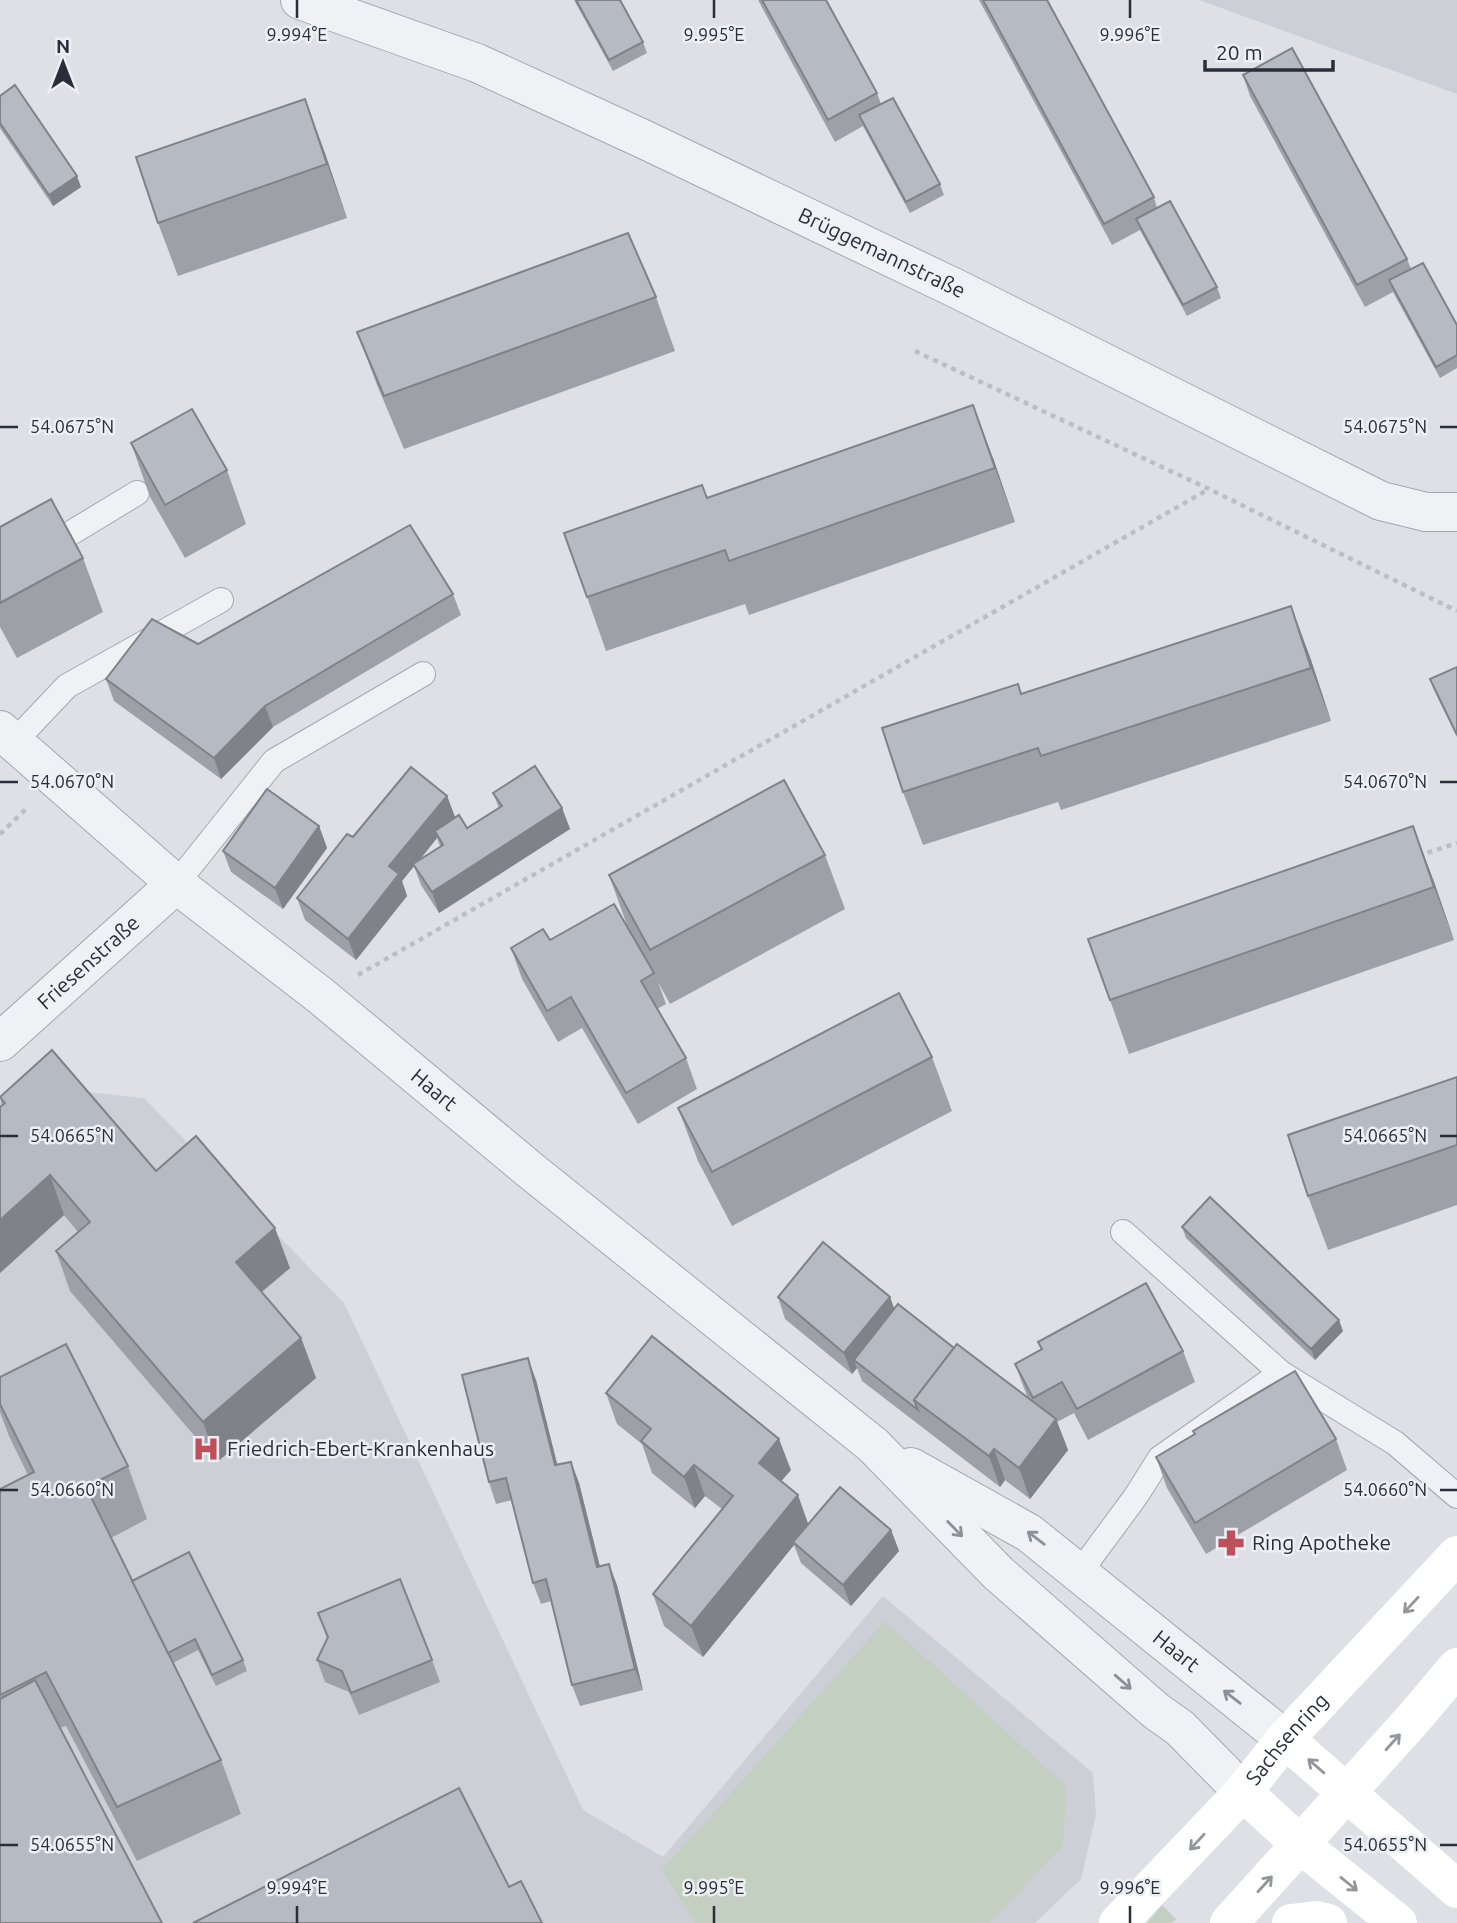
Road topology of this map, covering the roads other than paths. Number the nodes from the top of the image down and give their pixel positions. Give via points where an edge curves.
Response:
1 (300, 0) edge
2 (137, 493) edge
3 (1457, 512) edge
4 (0, 576) edge
5 (220, 600) dead end
6 (423, 674) dead end
7 (7, 736) edge
8 (176, 884) junction
9 (0, 1042) edge
10 (1123, 1232) dead end
11 (1281, 1373) junction
12 (873, 1445) junction
13 (1457, 1496) edge
14 (1457, 1555) edge
15 (1080, 1572) junction
16 (1457, 1667) edge
17 (1285, 1739) junction
18 (1243, 1792) junction
19 (1347, 1792) junction
20 (1301, 1844) junction
21 (1457, 1889) edge
22 (1118, 1923) edge
23 (1229, 1923) edge
24 (1291, 1923) edge
25 (1328, 1923) edge
26 (1398, 1923) edge

1 - 3 street, Brüggemannstraße via 477,63 641,138 955,288 1381,501 1426,512
2 - 4 lane
5 - 7 lane via 67,686
6 - 8 lane via 274,761
7 - 8 street, Haart
8 - 9 street, Friesenstraße
8 - 12 street, Haart via 321,996
10 - 11 lane
11 - 13 lane via 1395,1443
11 - 15 lane via 1160,1458
15 -> 12 street, Haart via 1029,1533
12 -> 18 street, Haart via 999,1574 1180,1728
14 -> 17 main road, Sachsenring
17 -> 15 street, Haart
19 -> 16 main road
17 - 18 main road, Sachsenring
19 -> 17 main road, Haart
18 - 20 main road, Haart
18 -> 22 main road, Sachsenring
19 - 20 main road
19 - 21 main road, Haart
23 -> 20 main road
20 -> 26 main road, Haart
24 - 25 main road

